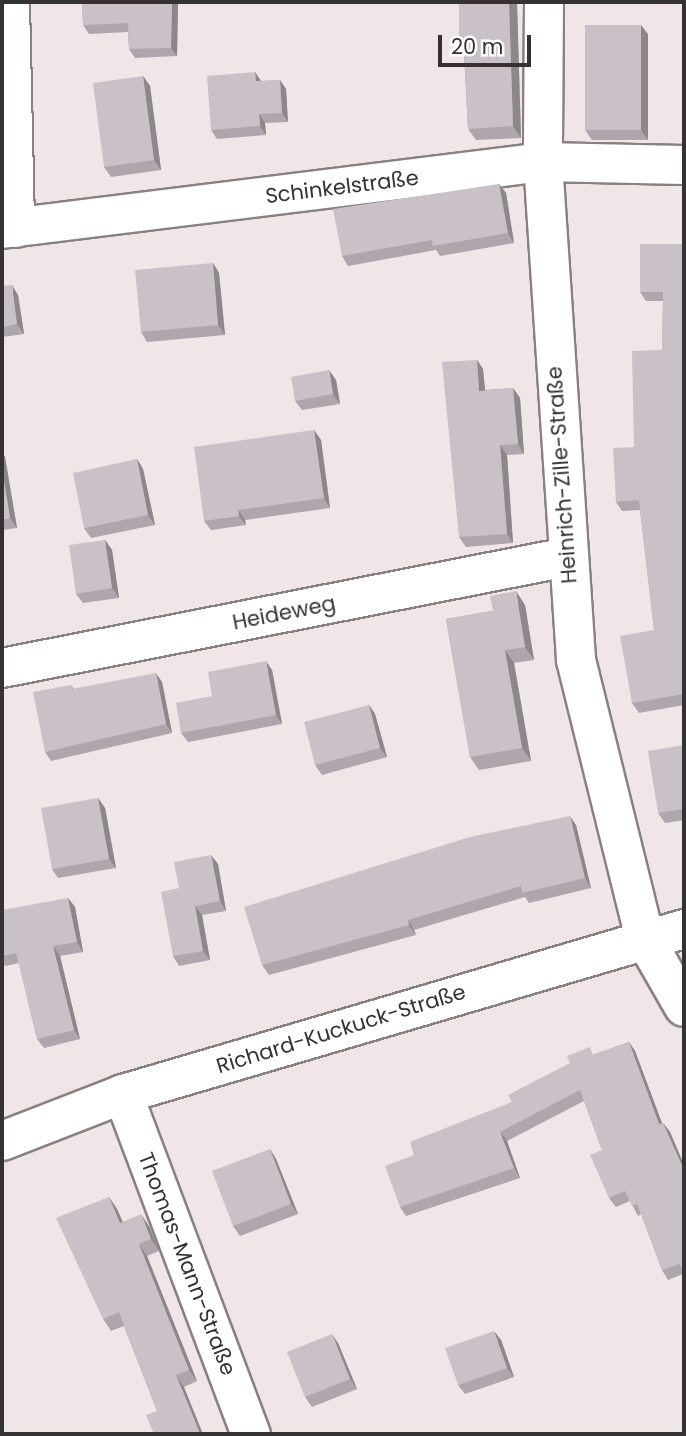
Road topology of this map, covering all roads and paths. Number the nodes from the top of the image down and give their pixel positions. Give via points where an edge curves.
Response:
1 (10, 2) edge
2 (544, 2) edge
3 (543, 162) junction
4 (684, 166) edge
5 (9, 229) edge
6 (567, 558) junction
7 (2, 668) edge
8 (684, 929) edge
9 (645, 939) junction
10 (684, 1007) edge
11 (122, 1094) junction
12 (2, 1141) edge
13 (251, 1434) edge

1 - 5 street
2 - 3 street, Heinrich-Zille-Straße
3 - 4 street, Schinkelstraße
3 - 5 street, Schinkelstraße
3 - 6 street, Heinrich-Zille-Straße
6 - 7 street, Heideweg
6 - 9 street, Heinrich-Zille-Straße via 576,660
8 - 9 street, Richard-Kuckuck-Straße
9 - 10 street, Heinrich-Zille-Straße
9 - 11 street, Richard-Kuckuck-Straße
11 - 12 street, Richard-Kuckuck-Straße
11 - 13 street, Thomas-Mann-Straße

